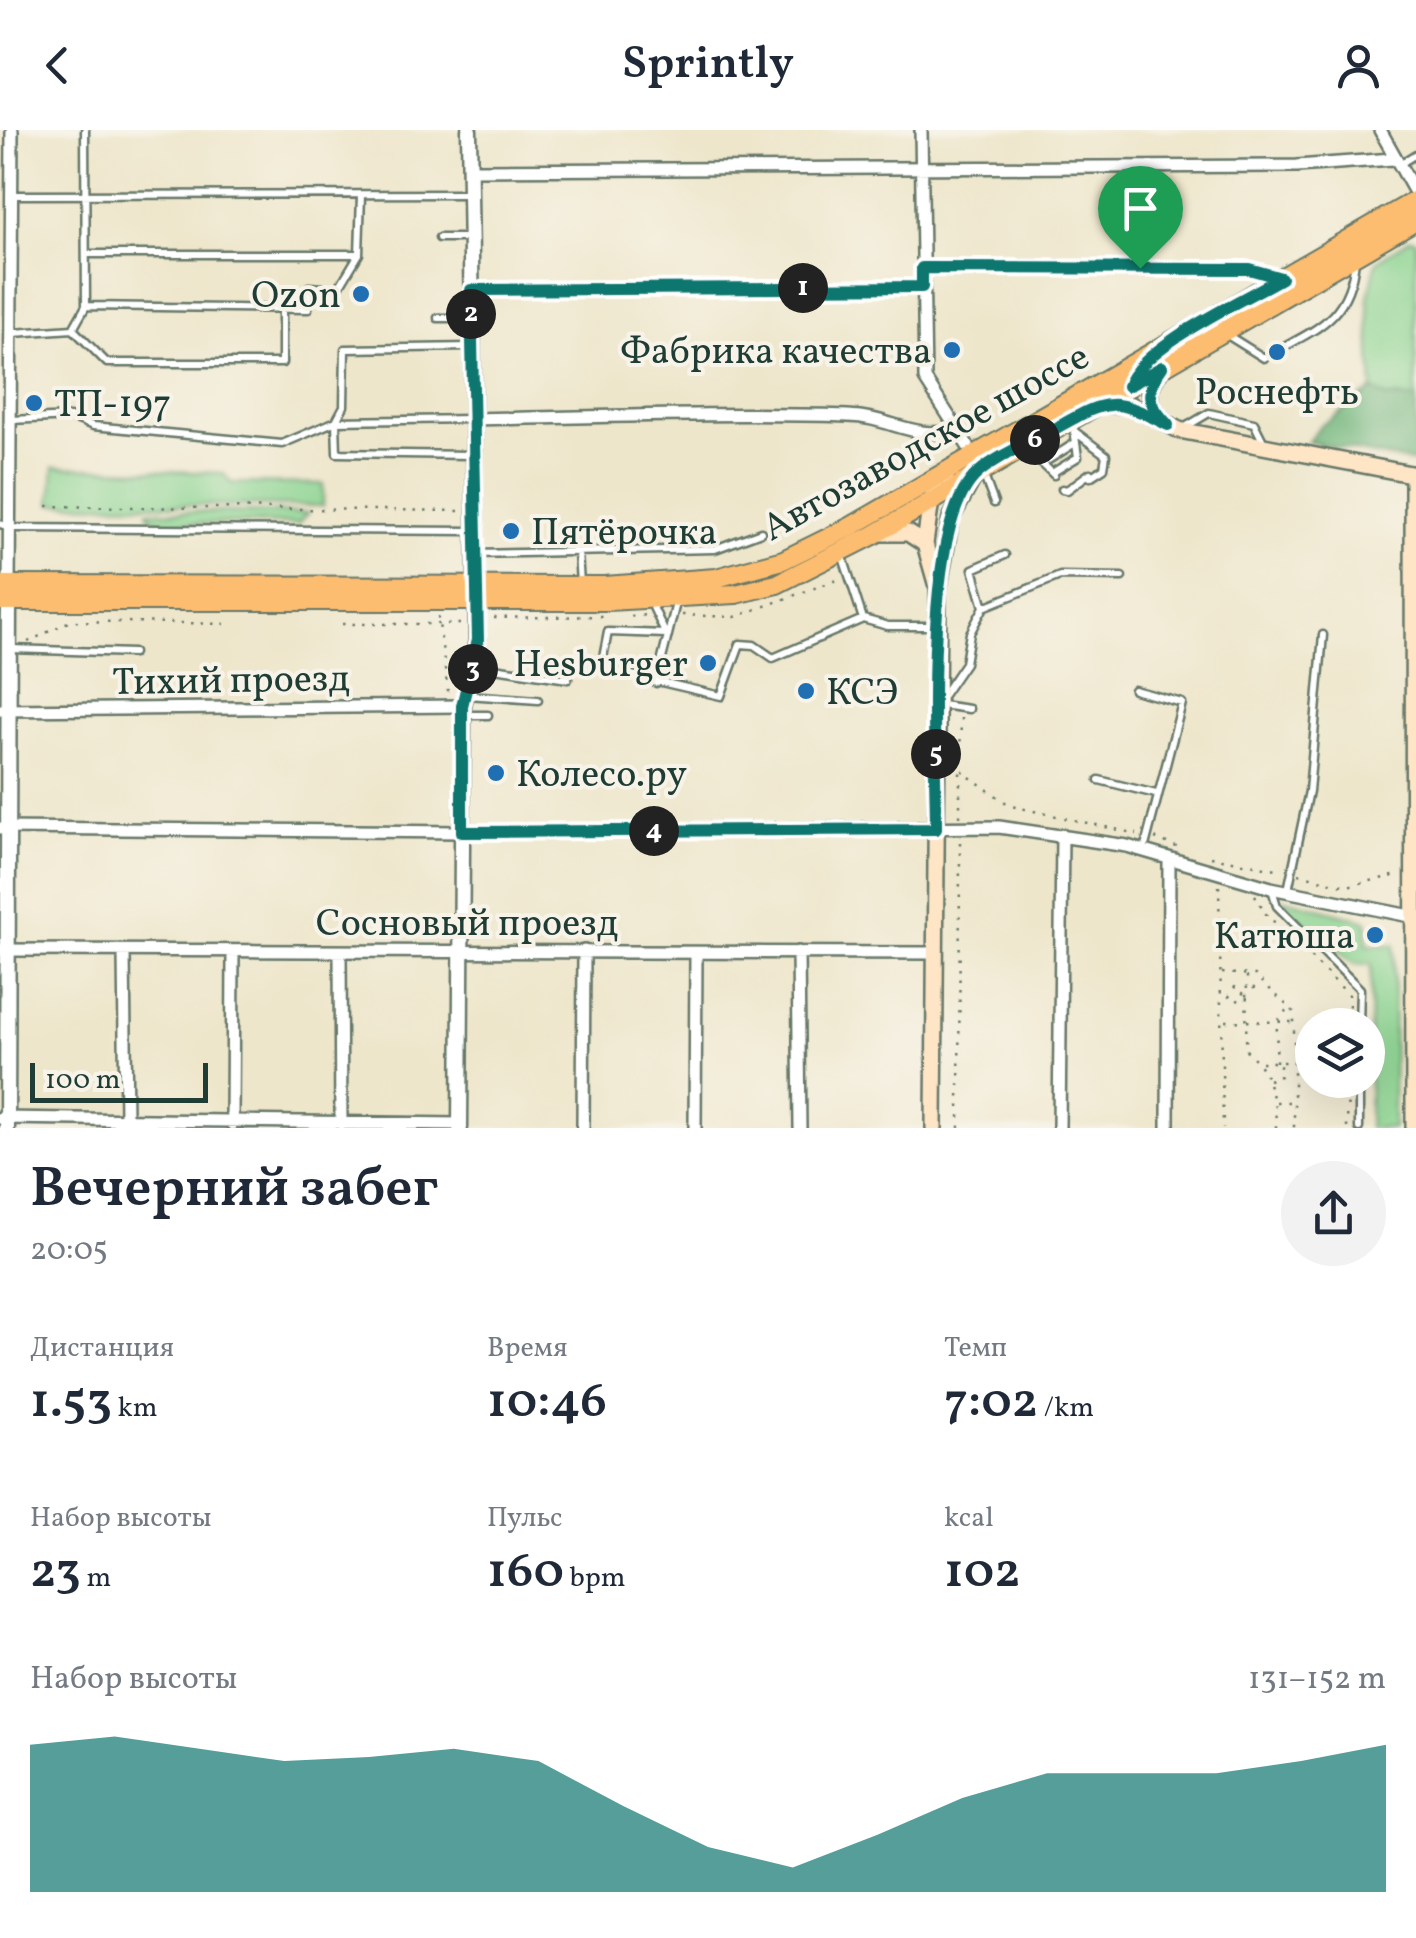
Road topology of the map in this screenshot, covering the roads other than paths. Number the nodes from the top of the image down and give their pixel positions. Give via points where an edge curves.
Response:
1 (12, 130) edge
2 (85, 130) edge
3 (469, 130) edge
4 (921, 130) edge
5 (1380, 130) edge
6 (1416, 154) edge
7 (1395, 162) junction
8 (921, 168) junction
9 (470, 170) junction
10 (361, 194) junction
11 (470, 194) junction
12 (12, 195) junction
13 (86, 196) junction
14 (1416, 197) edge
15 (6, 218) edge
16 (1416, 220) edge
17 (440, 238) dead end
18 (470, 238) junction
19 (86, 254) junction
20 (359, 254) junction
21 (1355, 255) junction
22 (922, 268) junction
23 (1281, 278) junction
24 (922, 287) junction
25 (471, 290) junction
26 (86, 306) junction
27 (282, 307) junction
28 (438, 318) dead end
29 (471, 318) junction
30 (73, 330) junction
31 (1222, 332) junction
32 (13, 333) junction
33 (472, 347) junction
34 (1164, 347) junction
35 (1162, 367) junction
36 (6, 396) edge
37 (1130, 396) junction
38 (472, 419) junction
39 (12, 420) junction
40 (336, 421) junction
41 (1074, 424) junction
42 (1173, 428) junction
43 (958, 430) junction
44 (1076, 442) junction
45 (1014, 452) junction
46 (472, 455) junction
47 (1042, 464) junction
48 (952, 466) junction
49 (977, 466) junction
50 (1414, 475) edge
51 (1078, 481) dead end
52 (931, 500) junction
53 (994, 503) dead end
54 (6, 526) edge
55 (473, 531) junction
56 (761, 532) dead end
57 (878, 532) junction
58 (926, 544) junction
59 (578, 552) junction
60 (842, 553) junction
61 (474, 554) junction
62 (1005, 555) dead end
63 (1122, 577) dead end
64 (1416, 582) edge
65 (580, 586) junction
66 (938, 592) junction
67 (5, 593) edge
68 (474, 593) junction
69 (680, 597) junction
70 (653, 607) junction
71 (984, 607) junction
72 (863, 619) junction
73 (938, 626) junction
74 (666, 634) junction
75 (1323, 636) dead end
76 (10, 649) junction
77 (133, 652) dead end
78 (474, 665) junction
79 (569, 673) dead end
80 (656, 683) junction
81 (1416, 684) edge
82 (1134, 690) dead end
83 (538, 700) dead end
84 (937, 704) junction
85 (460, 706) junction
86 (969, 709) dead end
87 (4, 710) edge
88 (488, 715) dead end
89 (1098, 780) dead end
90 (1156, 794) junction
91 (4, 828) edge
92 (936, 829) junction
93 (462, 832) junction
94 (1062, 835) junction
95 (1144, 851) junction
96 (1169, 858) junction
97 (1272, 888) junction
98 (1288, 891) junction
99 (1414, 916) edge
100 (1415, 935) edge
101 (4, 950) edge
102 (461, 951) junction
103 (584, 951) junction
104 (340, 952) junction
105 (798, 952) junction
106 (232, 953) junction
107 (935, 953) junction
108 (124, 954) junction
109 (696, 954) junction
110 (1360, 1008) edge
111 (1359, 1098) edge
112 (1415, 1104) edge
113 (5, 1121) edge
114 (126, 1124) edge
115 (232, 1124) junction
116 (341, 1124) junction
117 (460, 1126) edge
118 (583, 1128) edge
119 (695, 1128) edge
120 (800, 1128) edge
121 (934, 1128) edge
122 (1059, 1128) edge
123 (1168, 1128) edge
124 (1359, 1128) edge
125 (1414, 1128) edge

1 - 12 street
2 - 13 lane
3 - 9 street
4 - 8 street
5 - 7 street
6 - 7 lane
7 - 8 street
7 - 14 street
8 - 9 street
8 - 22 street
9 - 11 street
10 - 11 lane
10 - 13 lane
10 - 20 lane
11 - 18 street
12 - 13 lane
12 - 15 street
13 - 19 lane
14 - 23 main road, Автозаводское шоссе
15 - 32 street
16 - 21 main road, Автозаводское шоссе
17 - 18 lane
18 - 25 street
19 - 20 lane
19 - 26 lane
20 - 27 lane via 338,290 308,287 308,308
21 - 31 main road, Автозаводское шоссе
21 - 31 lane via 1352,288 1336,316 1278,350 1264,358
22 - 23 street via 1249,269
22 - 24 street
23 - 34 main road, Автозаводское шоссе
24 - 25 street
24 - 43 street via 925,379
25 - 29 street
26 - 27 lane
26 - 30 lane
27 - 30 lane via 282,362 107,363
28 - 29 lane
29 - 33 street
30 - 32 lane
31 - 35 main road, Автозаводское шоссе
32 - 36 street
33 - 38 street
33 - 40 lane via 346,349 344,406
34 - 37 main road via 1139,367
34 - 49 main road, Автозаводское шоссе
35 - 37 main road, Автозаводское шоссе
35 - 42 main road, Автозаводское шоссе via 1148,394 1150,406
36 - 39 street
37 - 41 main road, Автозаводское шоссе via 1097,404
37 - 42 main road
38 - 40 lane
38 - 43 street via 798,414 874,416 916,435
38 - 46 street
39 - 40 lane via 70,418 93,426 282,444
39 - 54 street
40 - 46 lane via 337,453
41 - 44 lane
41 - 45 main road, Автозаводское шоссе
41 - 51 lane via 1106,455 1104,468
42 - 50 main road
43 - 49 street
44 - 47 lane
44 - 47 lane via 1067,466
45 - 47 lane
45 - 49 main road, Автозаводское шоссе
46 - 55 street
48 - 49 main road, Автозаводское шоссе
48 - 52 main road
48 - 65 main road, Автозаводское шоссе via 852,526 766,566 716,578
49 - 52 main road, Автозаводское шоссе
49 - 53 lane
49 - 66 main road via 951,518
50 - 64 main road
52 - 57 main road, Автозаводское шоссе
52 - 58 main road
54 - 55 lane
54 - 67 street
55 - 61 street
56 - 59 lane via 714,549
57 - 58 main road via 900,531
57 - 60 main road, Автозаводское шоссе
58 - 66 main road
59 - 61 lane
59 - 65 lane
60 - 69 main road, Автозаводское шоссе via 777,584
60 - 72 lane
61 - 68 street
62 - 71 lane via 973,568
63 - 71 lane via 1060,576
64 - 81 main road
65 - 68 main road, Автозаводское шоссе
66 - 73 main road
67 - 68 main road, Автозаводское шоссе
67 - 76 street
68 - 70 main road, Автозаводское шоссе
68 - 78 street
69 - 70 main road, Автозаводское шоссе
69 - 74 lane
70 - 74 lane
71 - 84 lane via 965,663
72 - 73 lane
72 - 80 lane via 781,657 740,644 721,696
73 - 84 main road
74 - 80 lane
74 - 80 lane via 605,636 603,671
75 - 98 lane via 1309,791
76 - 77 lane
76 - 87 street
78 - 79 lane via 568,679
78 - 85 street
81 - 99 main road
82 - 90 lane via 1182,703
83 - 85 lane
84 - 86 lane
84 - 92 main road
85 - 87 street, Тихий проезд
85 - 88 lane
85 - 93 street
87 - 91 street
89 - 90 lane
90 - 95 lane
91 - 93 street
91 - 101 street
92 - 93 street
92 - 94 street
92 - 107 main road
93 - 102 street
94 - 95 street
94 - 122 street
95 - 96 street
96 - 97 street
96 - 123 street
97 - 98 street
97 - 110 lane via 1278,906 1360,989
98 - 99 street
99 - 100 main road
100 - 112 main road
101 - 108 street, Сосновый проезд
101 - 113 street
102 - 103 street, Сосновый проезд
102 - 104 street, Сосновый проезд
102 - 117 street
103 - 109 street, Сосновый проезд
103 - 118 street
104 - 106 street, Сосновый проезд
104 - 116 street
105 - 107 street, Сосновый проезд
105 - 109 street, Сосновый проезд
105 - 120 street
106 - 108 street, Сосновый проезд
106 - 115 street
107 - 121 main road
108 - 114 street
109 - 119 street
111 - 124 lane
112 - 125 main road
113 - 114 street
114 - 115 street
115 - 116 street
116 - 117 street

